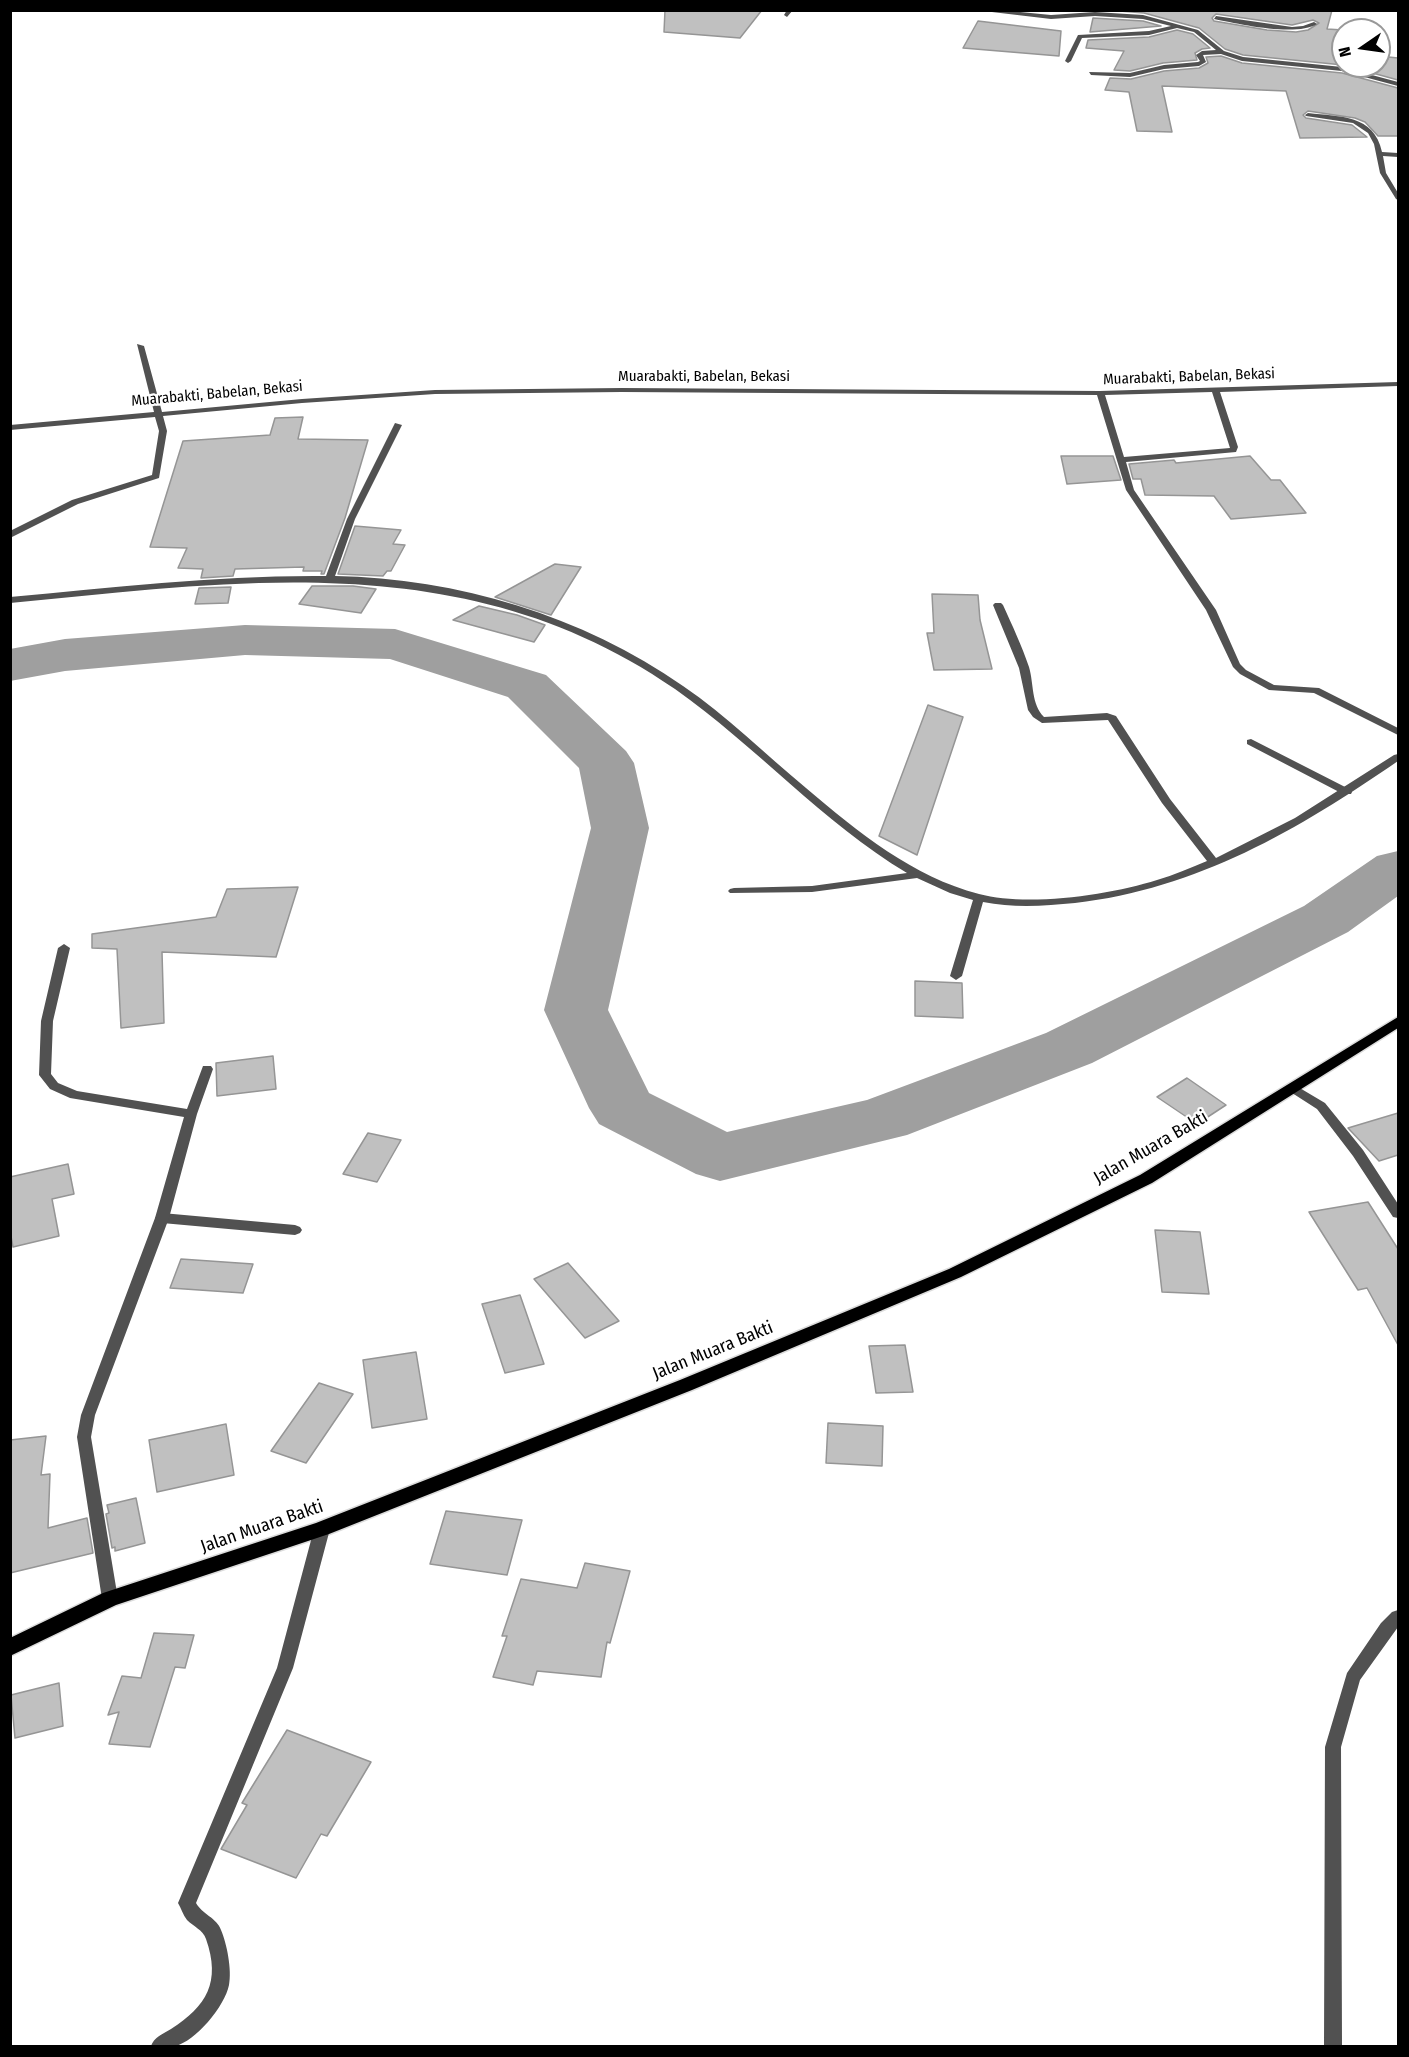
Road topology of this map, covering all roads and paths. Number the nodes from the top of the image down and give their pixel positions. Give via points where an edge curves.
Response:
1 (977, 10) edge
2 (1219, 10) edge
3 (1094, 12) edge
4 (1039, 13) edge
5 (1216, 18) junction
6 (1314, 24) dead end
7 (1179, 26) junction
8 (1196, 31) junction
9 (1222, 52) junction
10 (1068, 61) dead end
11 (1091, 73) dead end
12 (1398, 84) edge
13 (1308, 115) dead end
14 (1379, 154) junction
15 (1398, 155) edge
16 (1398, 198) edge
17 (140, 346) dead end
18 (1398, 384) edge
19 (1215, 390) junction
20 (1100, 393) junction
21 (157, 413) junction
22 (398, 425) dead end
23 (10, 428) edge
24 (1123, 460) junction
25 (10, 535) edge
26 (330, 578) junction
27 (10, 600) edge
28 (998, 605) dead end
29 (1398, 732) edge
30 (1251, 742) dead end
31 (1398, 758) edge
32 (1347, 792) junction
33 (1214, 862) junction
34 (916, 875) junction
35 (734, 891) dead end
36 (978, 898) junction
37 (64, 948) dead end
38 (956, 976) dead end
39 (1398, 1022) edge
40 (207, 1069) dead end
41 (1293, 1088) junction
42 (191, 1114) junction
43 (1398, 1214) edge
44 (162, 1218) junction
45 (296, 1230) dead end
46 (322, 1529) junction
47 (110, 1599) junction
48 (1398, 1617) edge
49 (10, 1648) edge
50 (160, 2046) edge
51 (1333, 2046) edge

1 - 4 street
2 - 5 street
3 - 4 street via 1074,17
3 - 7 street via 1143,17
5 - 6 street via 1292,29
5 - 8 street
7 - 8 street
7 - 10 street via 1149,33 1080,36
8 - 9 street
9 - 11 street via 1202,53 1199,55 1203,62 1199,64 1145,73
9 - 12 street via 1242,58 1342,69
13 - 14 street via 1361,124 1371,132
14 - 15 street
14 - 16 street via 1383,173
17 - 21 street
18 - 19 street, Muarabakti, Babelan, Bekasi
19 - 20 street, Muarabakti, Babelan, Bekasi
19 - 24 street via 1233,450
20 - 21 street, Muarabakti, Babelan, Bekasi via 435,392
20 - 24 street
21 - 23 street, Muarabakti, Babelan, Bekasi
21 - 25 street via 163,431 156,476 75,502
22 - 26 street via 351,519
24 - 29 street via 1130,490 1211,610 1236,666 1272,688 1316,690
26 - 27 street via 183,583
26 - 34 street via 400,584 492,602 538,615 617,651 680,688 821,806
28 - 33 street via 1024,669 1036,716 1042,720 1112,718 1166,801
30 - 32 street
31 - 32 street
32 - 33 street via 1295,824
33 - 36 street via 1151,886 1082,899 1035,902
34 - 35 street via 812,888
34 - 36 street
36 - 38 street
37 - 42 street via 47,1021 45,1075 54,1086 74,1095
39 - 41 main road, Jalan Muara Bakti
40 - 42 street
41 - 43 street via 1321,1106
41 - 46 main road, Jalan Muara Bakti via 1146,1179 955,1272 686,1385
42 - 44 street
44 - 45 street
44 - 47 street via 88,1415 84,1437
46 - 47 main road, Jalan Muara Bakti
46 - 50 street via 285,1668 187,1903 192,1913 213,1931 220,1985 212,2004 193,2025
47 - 49 main road, Jalan Muara Bakti
48 - 51 street via 1353,1678 1333,1747

